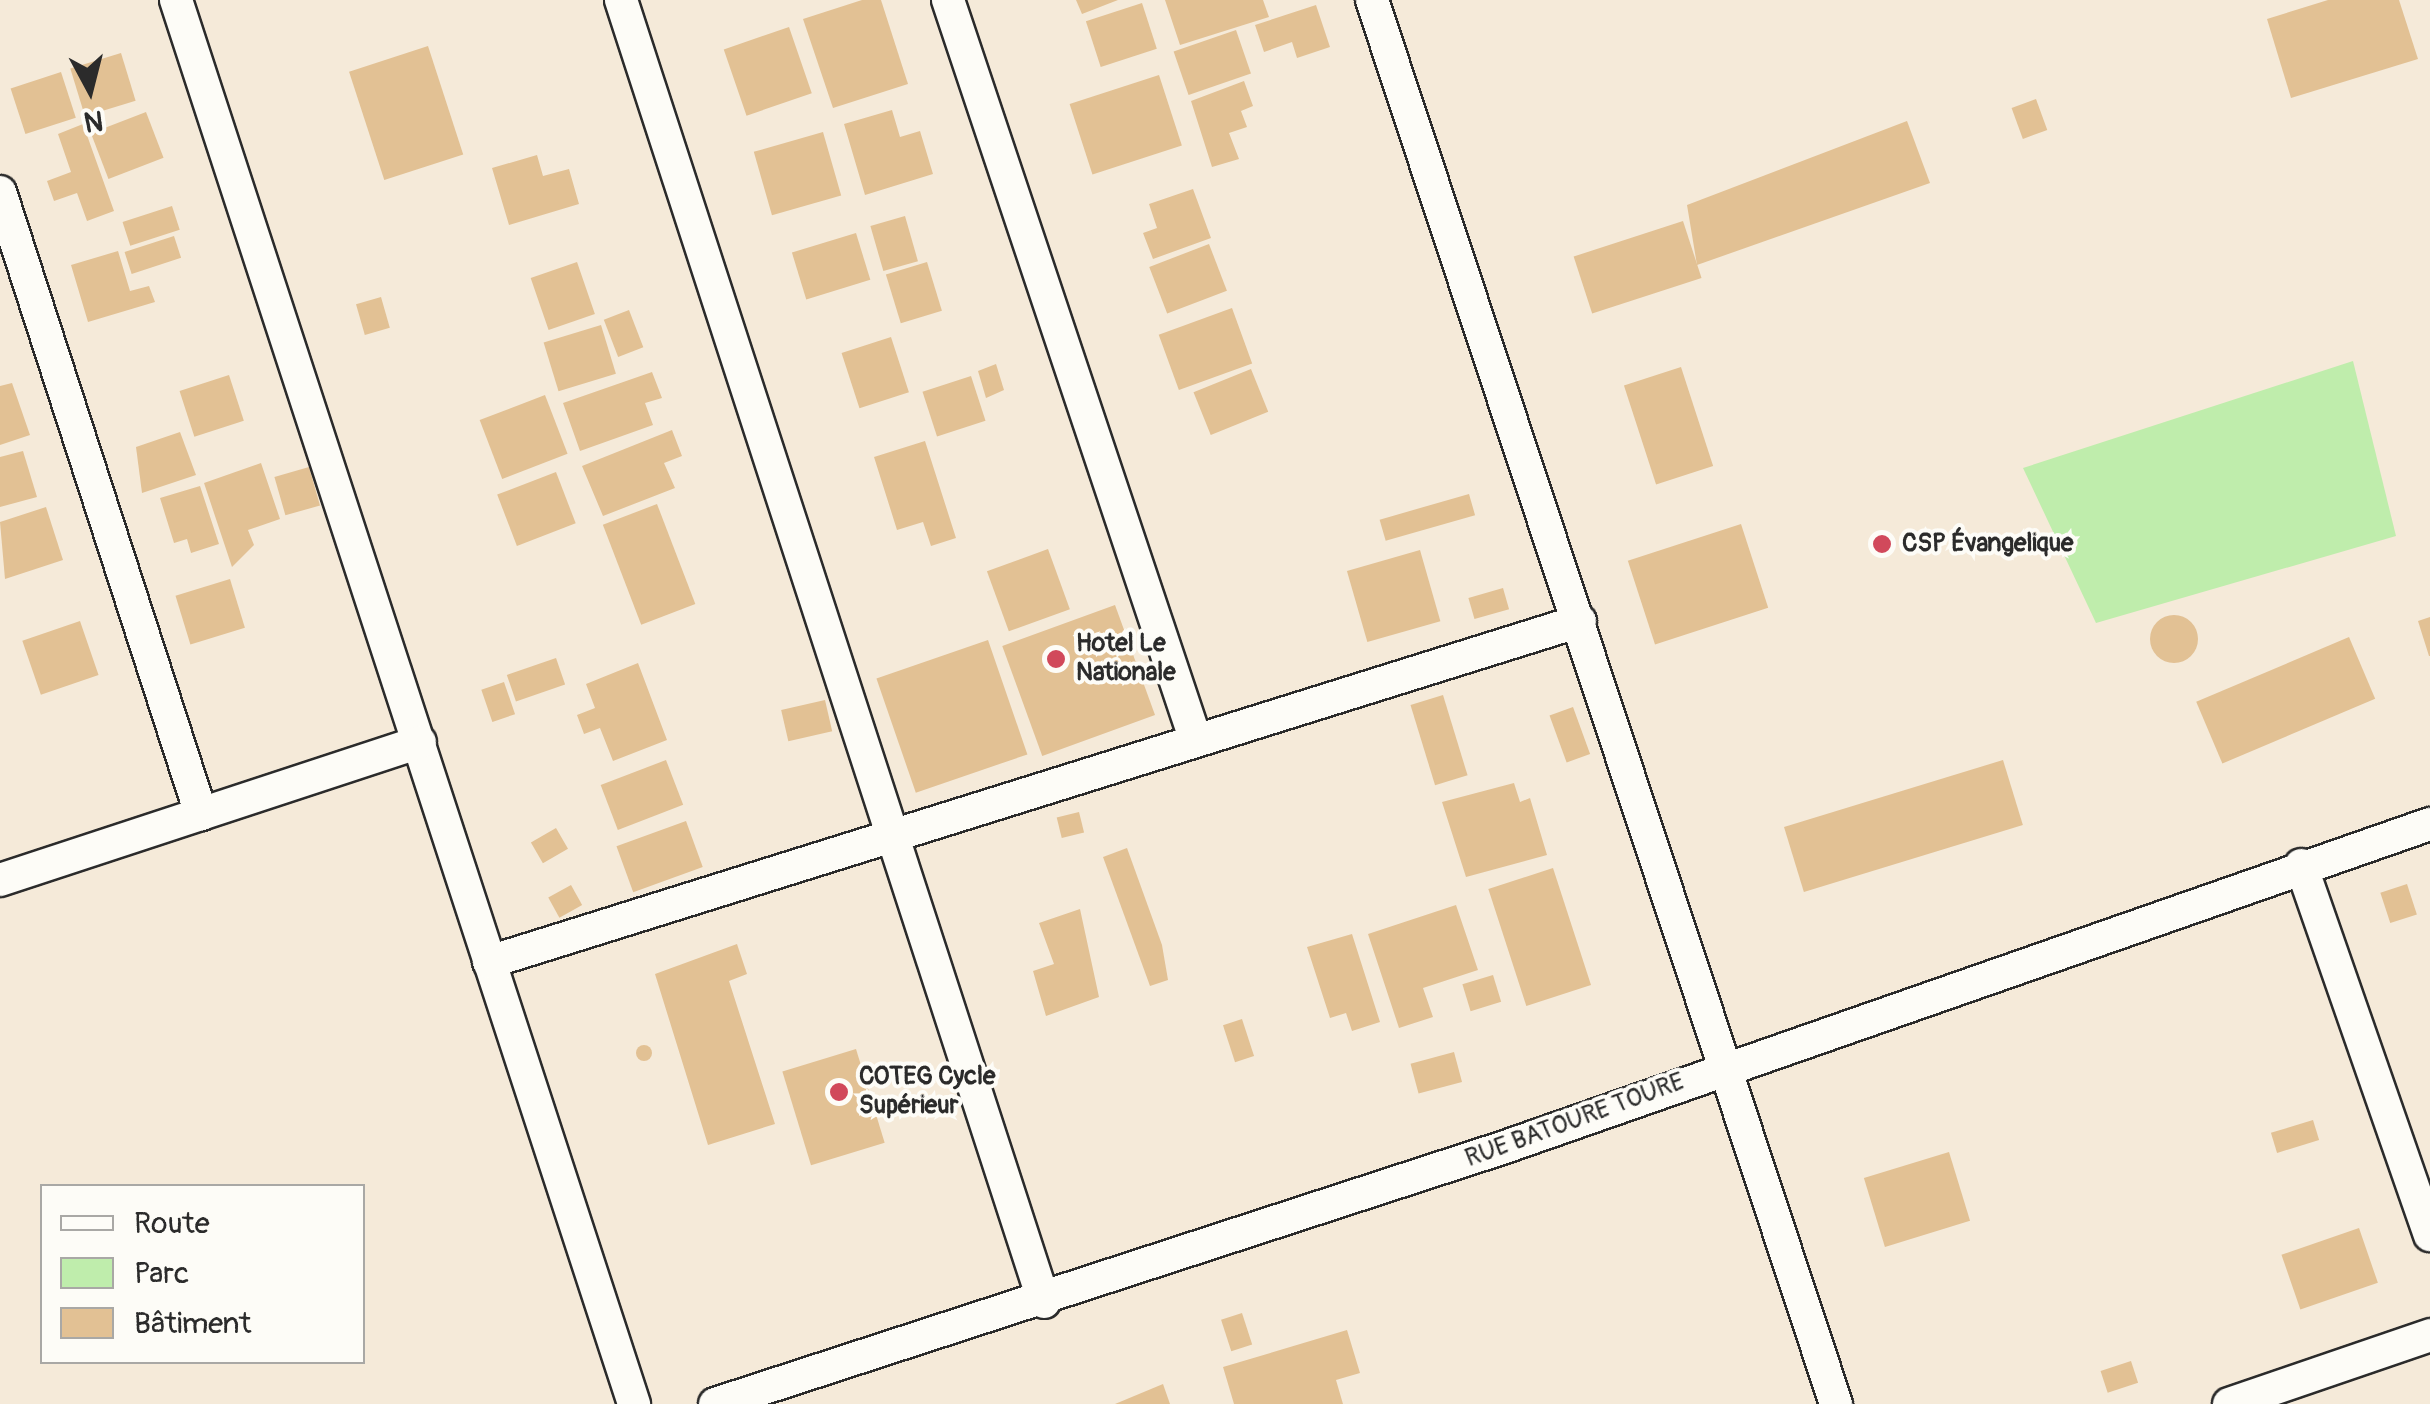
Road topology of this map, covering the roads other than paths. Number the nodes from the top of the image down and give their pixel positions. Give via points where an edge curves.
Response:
1 (176, 0) edge
2 (621, 0) edge
3 (948, 0) edge
4 (1372, 0) edge
5 (0, 192) edge
6 (1580, 621) junction
7 (1196, 741) junction
8 (420, 742) junction
9 (200, 814) junction
10 (2430, 824) edge
11 (890, 838) junction
12 (2301, 864) junction
13 (0, 880) edge
14 (490, 962) junction
15 (1726, 1067) junction
16 (2430, 1235) edge
17 (1044, 1302) junction
18 (2430, 1336) edge
19 (634, 1404) edge
20 (715, 1404) edge
21 (1836, 1404) edge
22 (2230, 1404) edge

1 - 8 street
2 - 11 street
3 - 7 street
4 - 6 street
5 - 9 street
6 - 7 street
6 - 15 street
7 - 11 street
8 - 9 street
8 - 14 street
9 - 13 street
10 - 12 street, RUE BATOURE TOURE
11 - 14 street
11 - 17 street
12 - 15 street, RUE BATOURE TOURE
12 - 16 street
14 - 19 street
15 - 17 street, RUE BATOURE TOURE
15 - 21 street
17 - 20 street, RUE BATOURE TOURE
18 - 22 street

